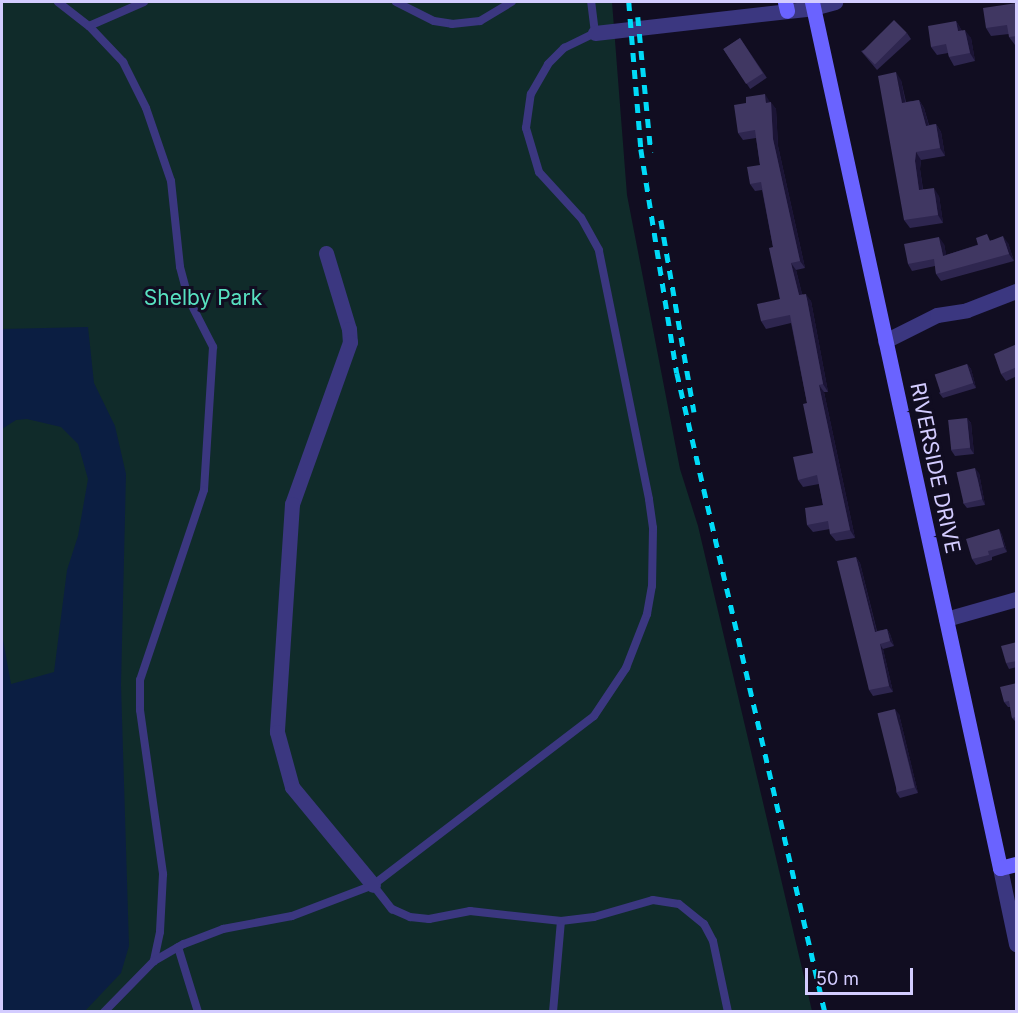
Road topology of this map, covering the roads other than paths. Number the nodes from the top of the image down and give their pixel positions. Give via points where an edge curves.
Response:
1 (58, 2) edge
2 (144, 2) edge
3 (396, 2) edge
4 (512, 2) edge
5 (591, 2) edge
6 (834, 2) edge
7 (813, 5) edge
8 (786, 6) edge
9 (89, 26) junction
10 (595, 33) junction
11 (326, 253) dead end
12 (1017, 291) edge
13 (885, 341) junction
14 (1017, 598) edge
15 (946, 619) junction
16 (1017, 864) edge
17 (1000, 868) junction
18 (373, 885) junction
19 (561, 921) junction
20 (1017, 944) edge
21 (178, 947) junction
22 (154, 961) junction
23 (104, 1011) edge
24 (198, 1011) edge
25 (553, 1011) edge
26 (728, 1011) edge

1 - 9 lane
2 - 9 lane
3 - 4 lane via 434,21 461,24 489,18
5 - 10 lane
6 - 7 street
7 - 8 street
7 - 13 street, RIVERSIDE DRIVE
8 - 10 street
9 - 22 lane via 123,62 157,133 171,181 180,267 189,300 213,347 204,490 140,680 140,710 163,874
10 - 18 lane via 564,48 548,64 531,94 526,128 539,172 584,223 603,262 654,528 647,614 626,668 594,716
11 - 18 street via 350,342 292,504 277,732 292,787
12 - 13 street via 967,310 937,315
13 - 15 street, RIVERSIDE DRIVE
14 - 15 street
15 - 17 street, RIVERSIDE DRIVE
16 - 17 street
17 - 20 street, RIVERSIDE DRIVE
18 - 19 lane via 392,909 410,917 429,919 470,911
18 - 21 lane via 292,916 223,929
19 - 25 lane
19 - 26 lane via 594,917 654,900 685,907 700,919 711,936
21 - 22 lane
21 - 24 lane
22 - 23 lane

